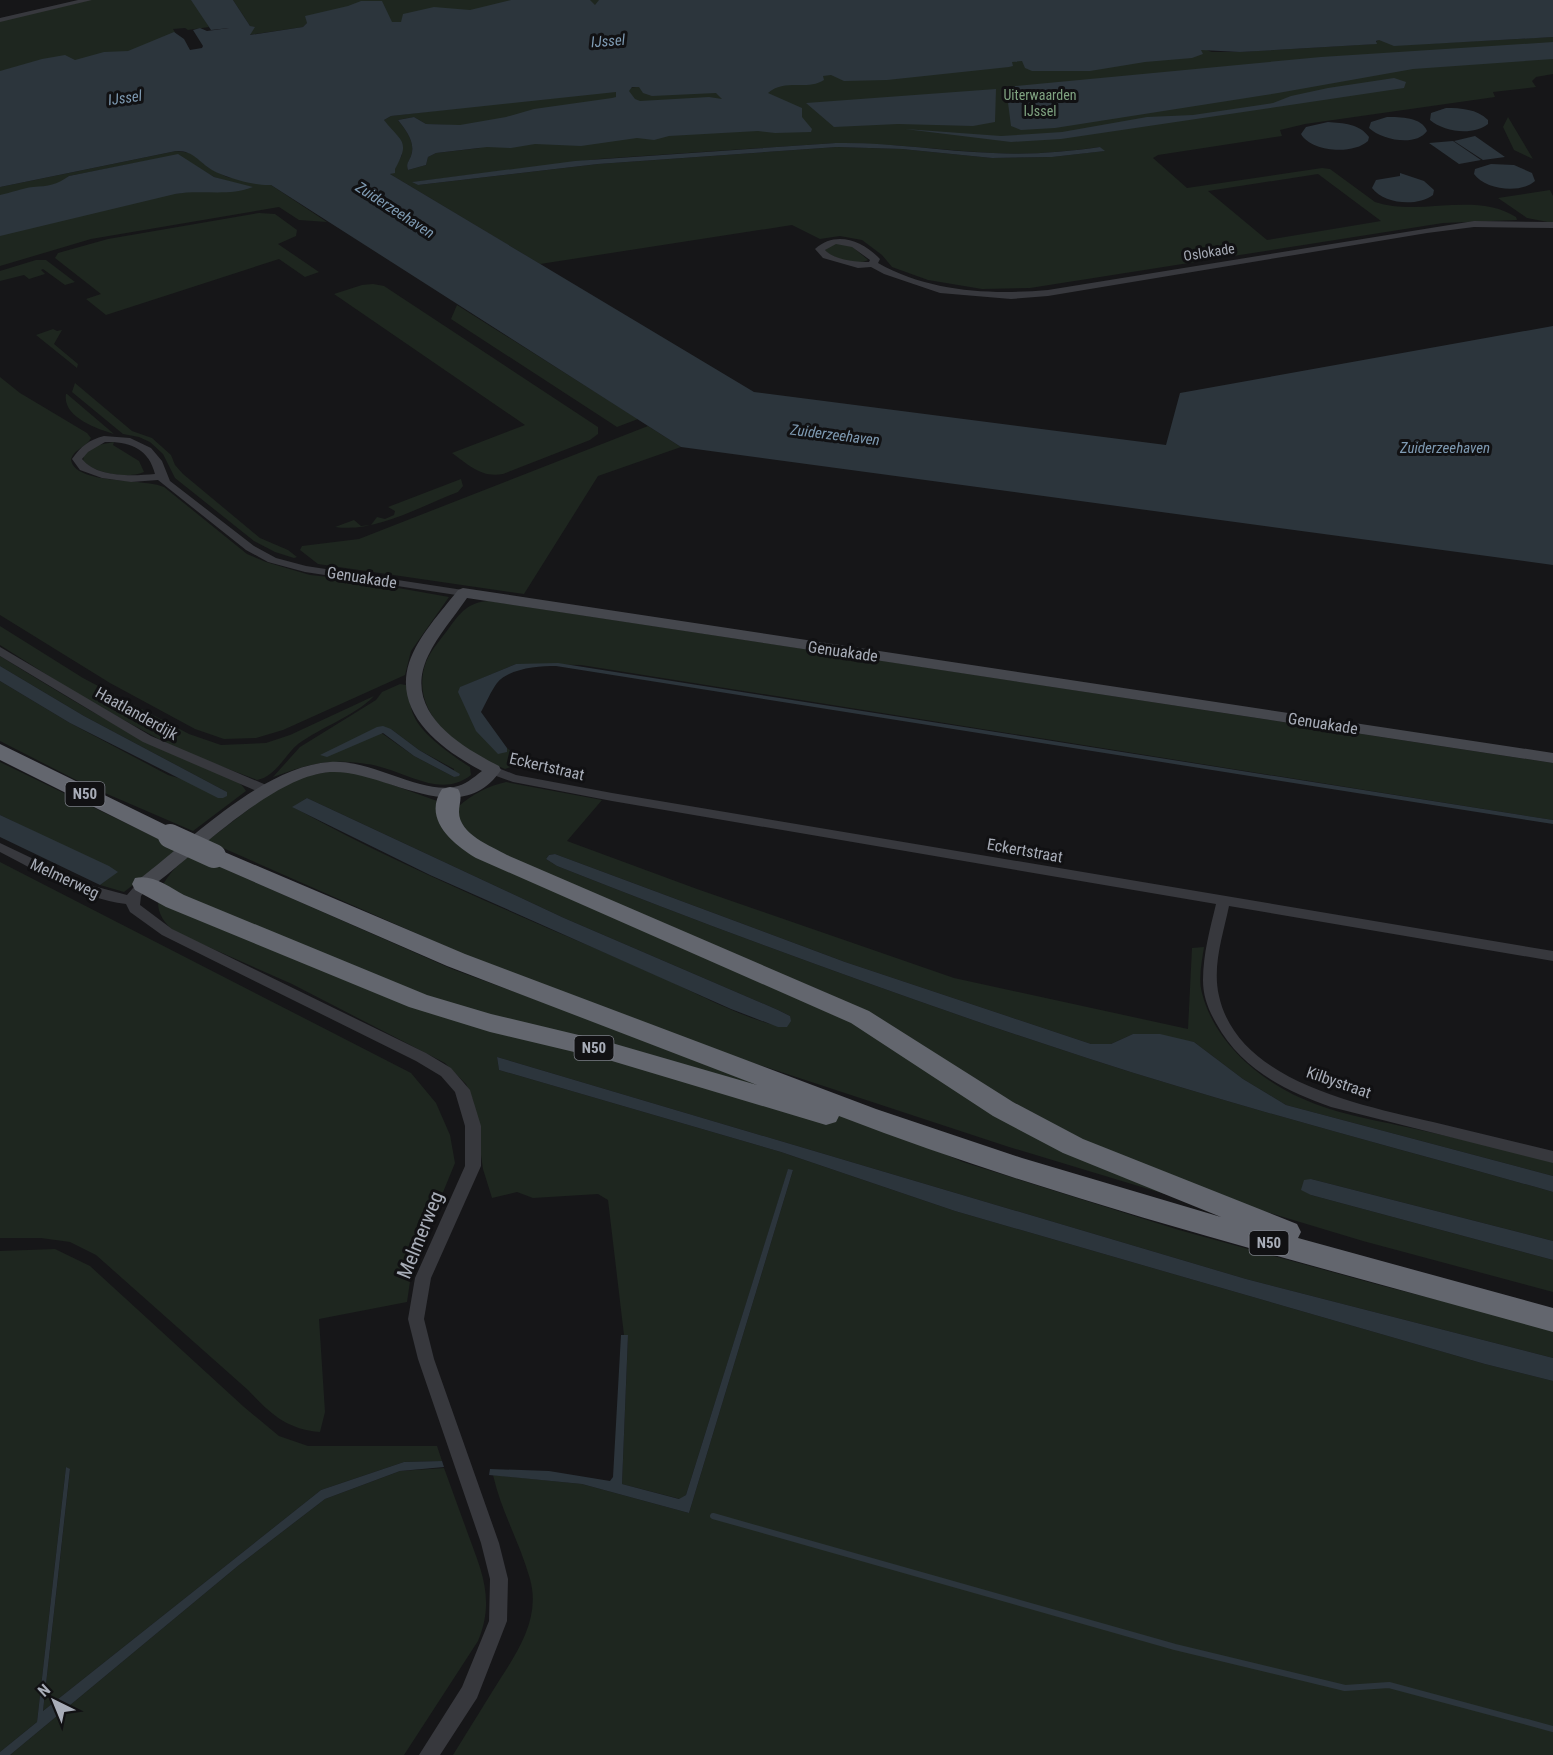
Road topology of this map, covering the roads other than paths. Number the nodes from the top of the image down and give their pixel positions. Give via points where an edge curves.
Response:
1 (88, 0) edge
2 (0, 20) edge
3 (1553, 225) edge
4 (873, 264) junction
5 (160, 477) junction
6 (463, 593) junction
7 (0, 651) edge
8 (0, 751) edge
9 (1553, 758) edge
10 (493, 770) junction
11 (266, 790) junction
12 (450, 794) junction
13 (0, 847) edge
14 (138, 892) junction
15 (1223, 900) junction
16 (1553, 956) edge
17 (783, 1083) junction
18 (1553, 1157) edge
19 (987, 1158) junction
20 (1287, 1232) junction
21 (1553, 1303) edge
22 (1553, 1320) edge
23 (429, 1755) edge

1 - 2 street
3 - 4 street, Oslokade via 1473,224 1426,230 1011,296 940,290
4 - 4 street, Oslokade via 875,259 857,244 834,242 820,249 826,256 858,265
5 - 5 street, Genuakade via 156,459 130,439 98,442 84,449 77,459 84,468 108,476
5 - 6 street, Genuakade via 250,548 272,560 305,569
6 - 9 street, Genuakade
6 - 10 street via 417,660 414,691 430,727 462,754
7 - 11 street, Haatlanderdijk via 147,739
8 - 17 highway, N50, bridge via 170,836 456,960
10 - 12 street via 473,788
10 - 15 street, Eckertstraat via 561,788
11 - 12 street via 297,774 340,767 367,770
11 - 14 street
12 - 20 highway, N50 via 447,811 452,826 499,860 860,1017 1004,1109 1073,1146
13 - 14 street, Melmerweg via 114,899
14 - 19 highway, N50 via 191,908 442,1009 675,1070 960,1156
14 - 23 street, Melmerweg via 135,909 176,938 421,1057 446,1072 462,1090 473,1126 473,1166 423,1278 416,1318 426,1359 490,1543 499,1580 498,1621 470,1692
15 - 16 street, Eckertstraat
15 - 18 street, Kilbystraat via 1209,975 1215,1007 1232,1037 1264,1068 1324,1099
17 - 19 highway, N50
17 - 20 highway, N50
19 - 22 highway, N50 via 1291,1249
20 - 21 highway, N50

